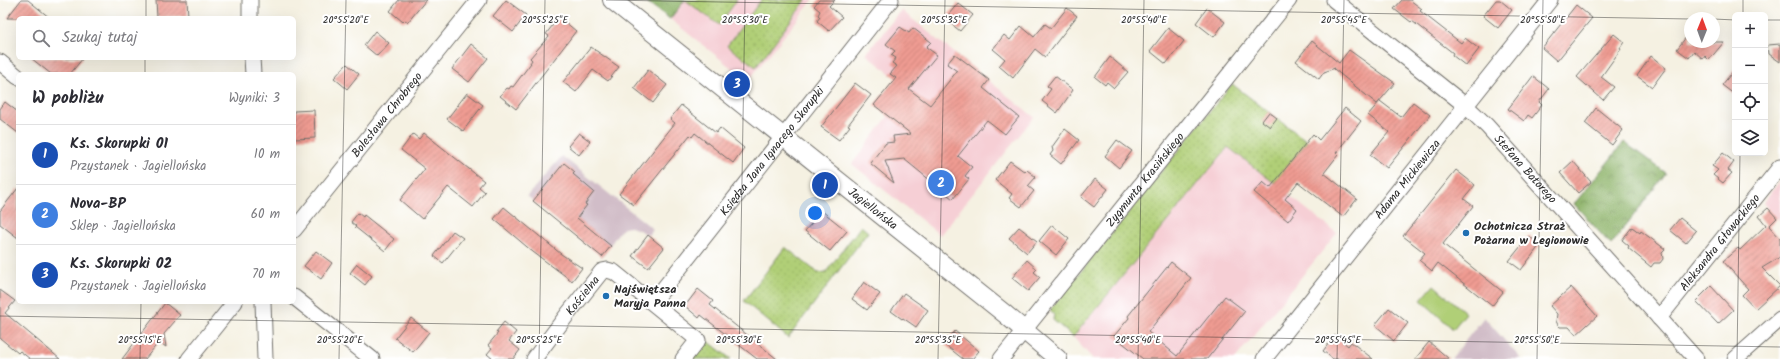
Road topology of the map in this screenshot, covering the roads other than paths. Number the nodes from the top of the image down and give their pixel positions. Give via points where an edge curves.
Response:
1 (250, 0) edge
2 (478, 0) edge
3 (612, 0) edge
4 (891, 0) edge
5 (1288, 0) edge
6 (1334, 0) edge
7 (1550, 0) edge
8 (250, 16) edge
9 (252, 60) edge
10 (0, 62) edge
11 (253, 72) edge
12 (16, 74) edge
13 (1466, 106) junction
14 (783, 136) junction
15 (1780, 167) edge
16 (296, 228) edge
17 (296, 299) edge
18 (653, 302) junction
19 (232, 304) edge
20 (263, 304) edge
21 (1660, 318) junction
22 (1780, 319) edge
23 (1024, 329) junction
24 (189, 359) edge
25 (265, 359) edge
26 (372, 359) edge
27 (534, 359) edge
28 (683, 359) edge
29 (1001, 359) edge
30 (1058, 359) edge
31 (1264, 359) edge
32 (1696, 359) edge
33 (1735, 359) edge

1 - 8 street
2 - 16 street, Bolesława Chrobrego
3 - 14 street, Jagiellońska
4 - 14 street, Księdza Jana Ignacego Skorupki
5 - 23 street, Zygmunta Krasińskiego
6 - 13 street, Stefana Batorego
7 - 13 street, Adama Mickiewicza
9 - 11 street
10 - 12 street
13 - 21 street, Stefana Batorego
13 - 31 street, Adama Mickiewicza
14 - 18 street, Księdza Jana Ignacego Skorupki
14 - 23 street, Jagiellońska
15 - 21 street, Aleksandra Głowackiego
17 - 26 street
18 - 27 street, Kościelna via 614,272 602,272
18 - 28 street, Kościelna via 698,340
19 - 24 street
20 - 25 street
21 - 32 street, Stefana Batorego
22 - 33 street
23 - 29 street, Zygmunta Krasińskiego
23 - 30 street, Jagiellońska

